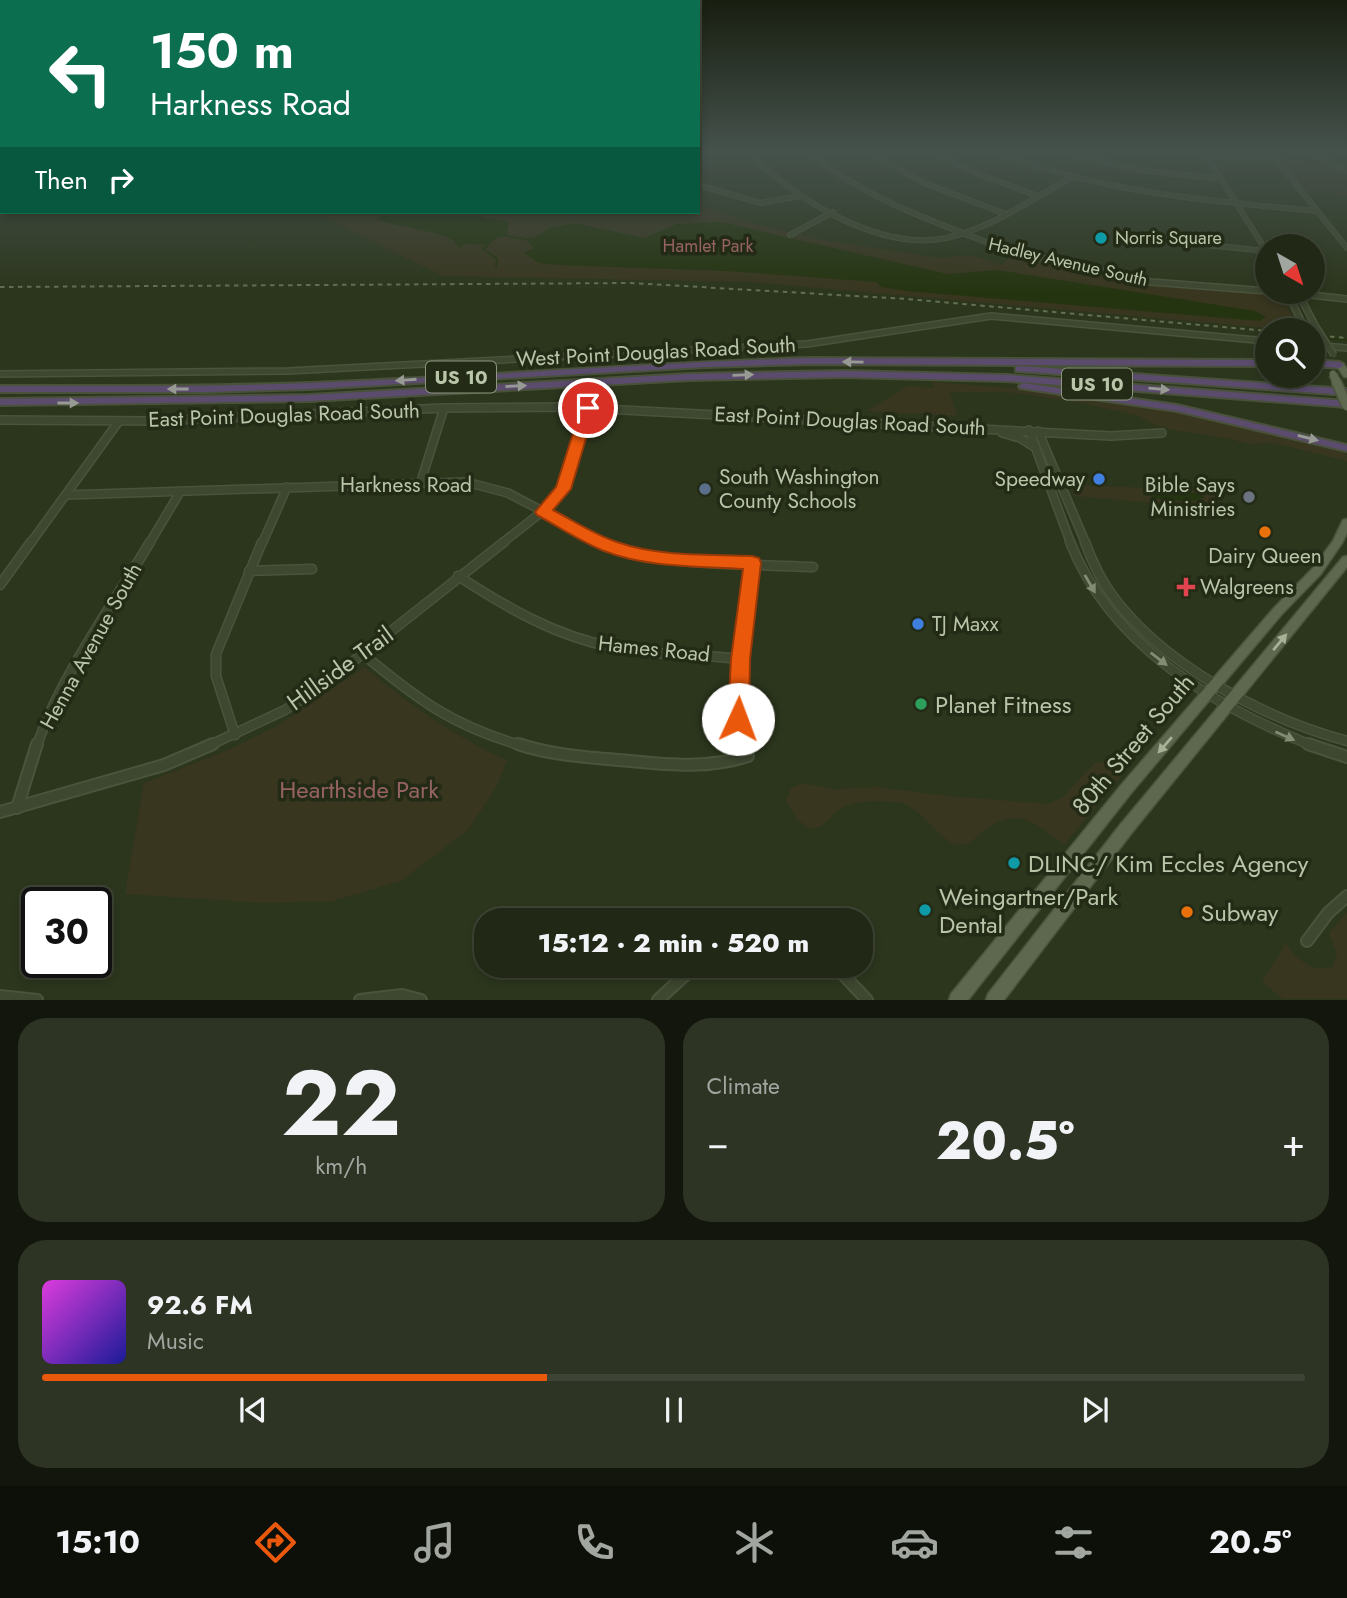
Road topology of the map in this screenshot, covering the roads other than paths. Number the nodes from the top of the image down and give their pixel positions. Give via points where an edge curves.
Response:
1 (746, 199) edge
2 (786, 199) edge
3 (806, 199) edge
4 (878, 199) edge
5 (965, 199) edge
6 (1031, 199) edge
7 (1193, 199) edge
8 (1233, 199) edge
9 (1307, 199) edge
10 (1236, 203) junction
11 (1317, 211) junction
12 (833, 212) junction
13 (1003, 213) junction
14 (960, 233) junction
15 (1256, 234) edge
16 (790, 235) dead end
17 (1206, 245) dead end
18 (1346, 245) edge
19 (1255, 250) edge
20 (1255, 290) edge
21 (1325, 296) edge
22 (1347, 299) edge
23 (1303, 304) edge
24 (1255, 340) edge
25 (1325, 345) edge
26 (1347, 348) edge
27 (922, 363) junction
28 (1255, 363) edge
29 (1325, 363) joint
30 (1340, 365) junction
31 (0, 374) edge
32 (846, 374) junction
33 (1347, 375) edge
34 (0, 389) edge
35 (1347, 392) edge
36 (0, 402) edge
37 (1347, 405) edge
38 (444, 408) junction
39 (588, 408) junction
40 (119, 421) junction
41 (2, 422) edge
42 (974, 427) junction
43 (1034, 431) junction
44 (1162, 433) dead end
45 (1347, 448) edge
46 (1036, 449) junction
47 (421, 481) junction
48 (287, 487) junction
49 (180, 492) junction
50 (67, 495) junction
51 (543, 512) junction
52 (1347, 522) edge
53 (1347, 560) edge
54 (752, 563) junction
55 (813, 567) dead end
56 (312, 569) dead end
57 (249, 570) junction
58 (458, 576) junction
59 (0, 585) edge
60 (363, 654) junction
61 (740, 659) junction
62 (1213, 688) junction
63 (1232, 700) junction
64 (235, 735) junction
65 (1347, 741) edge
66 (1347, 757) edge
67 (17, 808) junction
68 (0, 812) edge
69 (1347, 896) edge
70 (1307, 941) dead end
71 (682, 978) edge
72 (847, 978) edge
73 (0, 996) edge
74 (37, 999) edge
75 (360, 999) edge
76 (421, 999) edge
77 (658, 999) edge
78 (867, 999) edge
79 (957, 999) edge
80 (994, 999) edge

1 - 2 street via 761,203
3 - 12 street
4 - 14 street, Hadley Avenue South
5 - 13 street
6 - 13 street
7 - 10 street
8 - 10 street
9 - 11 street
10 - 11 street
10 - 15 street
11 - 18 street
12 - 14 street via 904,239 931,240
12 - 16 street
13 - 14 street
14 - 20 street, Hadley Avenue South via 1019,253 1136,279
17 - 19 street
21 - 22 street
23 - 30 street, bridge
24 - 31 street, West Point Douglas Road South via 992,316 796,345 288,371
25 - 26 street
27 - 28 highway
27 -> 34 highway, US 10 via 704,364 206,390
27 - 35 highway, US 10
29 - 30 highway
29 - 37 main road, bridge
30 - 33 main road
36 -> 32 highway, US 10 via 309,398 675,378
32 -> 37 highway, US 10 via 1007,378
32 -> 45 highway via 1097,395
38 - 39 street, East Point Douglas Road South
38 - 40 street, East Point Douglas Road South
38 - 47 street
39 - 42 street, East Point Douglas Road South
39 - 51 street, Hillside Trail via 563,489
40 - 41 street, East Point Douglas Road South
40 - 50 street
42 - 43 street, East Point Douglas Road South
42 - 46 street via 1015,436
43 - 44 street, East Point Douglas Road South via 1128,436
43 - 46 street
43 - 62 street via 1110,592 1156,641
46 -> 62 street via 1084,572 1102,603 1147,649
47 - 48 street, Harkness Road
47 - 51 street, Harkness Road via 489,487
48 - 49 street, Harkness Road
48 - 57 street
49 - 50 street, Harkness Road
49 - 67 street, Henna Avenue South via 42,730
50 - 59 street
51 - 54 street, Harkness Road via 609,546 634,553
51 - 58 street, Hillside Trail
52 - 62 main road, 80th Street South via 1323,564
63 -> 53 main road
54 - 55 street, Harkness Road
54 - 61 street
56 - 57 street
57 - 64 street via 216,654 219,687
58 - 60 street, Hillside Trail
58 - 61 street, Hames Road via 531,620 597,644
60 - 61 street via 417,699 456,721 557,755 709,766 748,756 738,719
60 - 64 street, Hillside Trail via 285,710
62 - 63 street
62 -> 79 main road, 80th Street South
63 - 65 street
63 -> 66 street via 1292,739
63 - 80 main road
64 - 67 street, Hillside Trail via 164,765
67 - 68 street, Hillside Trail
69 - 70 street
71 - 77 street
72 - 78 street
73 - 74 street
75 - 76 street via 402,995

